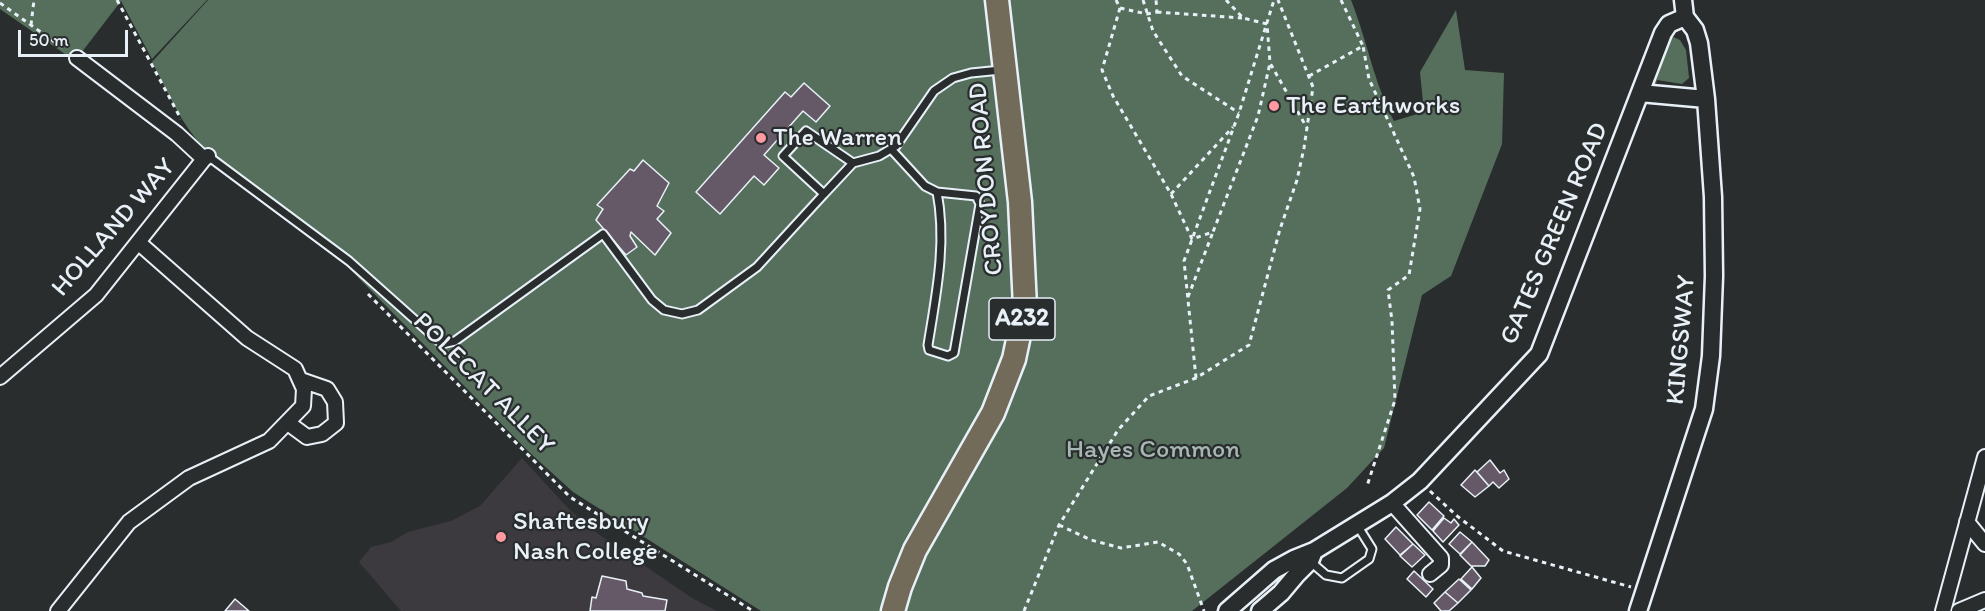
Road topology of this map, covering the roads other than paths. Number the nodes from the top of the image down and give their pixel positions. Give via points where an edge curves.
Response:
1 (997, 0) edge
2 (1684, 8) edge
3 (77, 58) road end
4 (1006, 69) junction
5 (1640, 93) junction
6 (1706, 99) junction
7 (891, 149) junction
8 (206, 158) junction
9 (853, 163) junction
10 (937, 192) junction
11 (824, 194) junction
12 (139, 243) junction
13 (0, 377) edge
14 (301, 380) junction
15 (288, 423) junction
16 (1985, 457) edge
17 (1392, 503) junction
18 (1967, 522) junction
19 (1357, 525) junction
20 (1985, 544) edge
21 (1312, 556) junction
22 (1430, 574) dead end
23 (1985, 600) edge
24 (1269, 608) edge
25 (58, 611) edge
26 (893, 611) edge
27 (1227, 611) edge
28 (1638, 611) edge
29 (1943, 611) edge
30 (1959, 611) edge

1 - 4 highway, CROYDON ROAD / A232
2 - 5 street, GATES GREEN ROAD via 1666,27
2 - 6 street, KINGSWAY via 1700,44
3 - 8 street
4 - 7 lane via 953,78 934,90
4 - 26 highway, CROYDON ROAD / A232 via 1024,256 1025,307 1021,330 993,413 923,534
5 - 6 street
5 - 17 street, GATES GREEN ROAD via 1539,354 1420,481
6 - 28 street, KINGSWAY via 1714,276 1708,383 1704,409
7 - 9 lane
7 - 10 lane via 925,186
8 - 11 lane via 349,261 442,344 455,341 603,234 652,300 664,310 682,314 698,310 757,267
8 - 12 street, HOLLAND WAY
9 - 11 lane
9 - 11 lane via 806,131 783,156
10 - 10 lane via 942,224 941,262 929,350 948,356 954,353 980,204 976,196
12 - 13 street, HOLLAND WAY via 96,295
12 - 14 street via 247,338 295,369
14 - 15 street via 303,406
14 - 15 street via 327,388 335,402 336,423 322,434 307,437
15 - 25 street via 269,441 189,478 129,522
16 - 18 street
17 - 19 street, GATES GREEN ROAD
17 - 22 street via 1441,558 1441,565
18 - 20 street
18 - 29 street
19 - 21 street, GATES GREEN ROAD
19 - 21 lane via 1372,549 1369,559 1356,569 1342,578 1326,575
21 - 24 street, GATES GREEN ROAD
21 - 27 street, GATES GREEN ROAD via 1294,559 1274,570
23 - 30 street

